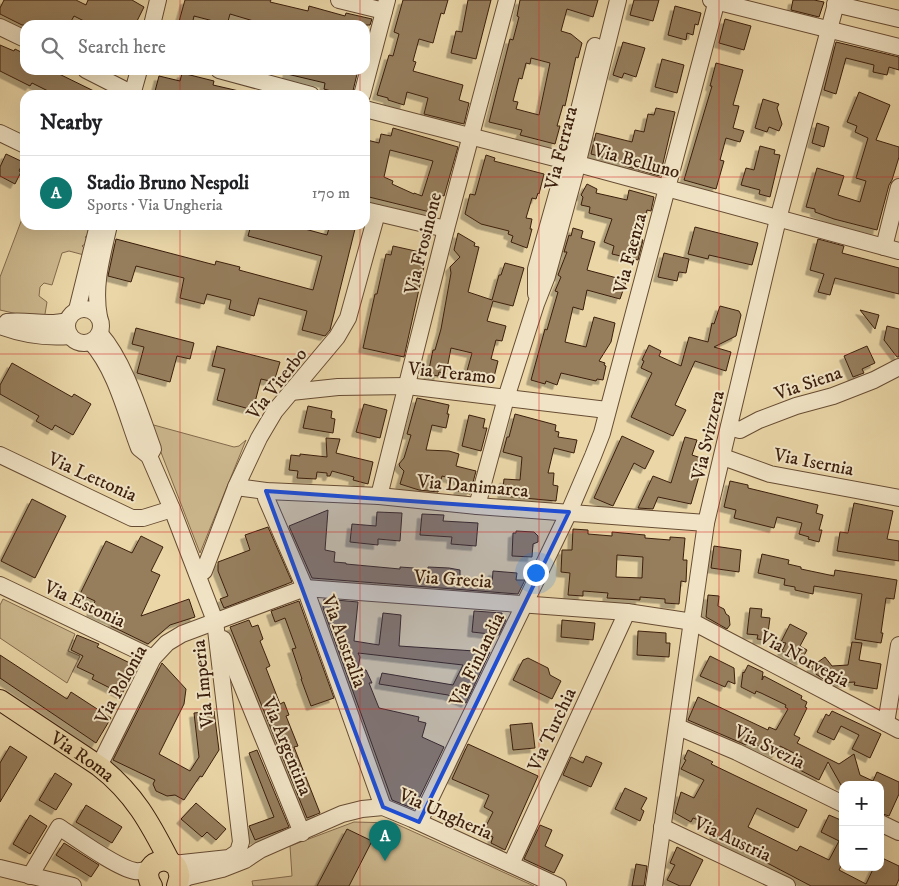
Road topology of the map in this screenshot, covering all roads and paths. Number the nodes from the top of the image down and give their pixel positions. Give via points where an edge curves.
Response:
1 (160, 0) edge
2 (339, 0) edge
3 (507, 0) edge
4 (606, 0) edge
5 (618, 0) edge
6 (714, 0) edge
7 (836, 2) edge
8 (386, 5) edge
9 (899, 19) edge
10 (154, 20) edge
11 (162, 20) edge
12 (0, 27) edge
13 (829, 30) junction
14 (20, 37) edge
15 (899, 47) edge
16 (370, 65) edge
17 (96, 75) edge
18 (138, 75) edge
19 (147, 75) edge
20 (237, 75) edge
21 (367, 75) edge
22 (126, 90) edge
23 (137, 90) edge
24 (139, 90) edge
25 (293, 90) edge
26 (363, 90) edge
27 (370, 110) edge
28 (0, 133) edge
29 (470, 137) junction
30 (20, 143) edge
31 (572, 163) junction
32 (899, 187) edge
33 (667, 188) junction
34 (371, 211) edge
35 (778, 219) junction
36 (446, 229) junction
37 (97, 230) edge
38 (108, 230) edge
39 (367, 230) edge
40 (891, 249) edge
41 (99, 317) junction
42 (71, 323) junction
43 (0, 324) edge
44 (95, 338) junction
45 (899, 367) edge
46 (407, 386) junction
47 (291, 392) junction
48 (506, 398) junction
49 (607, 410) junction
50 (729, 428) junction
51 (0, 455) edge
52 (723, 457) junction
53 (236, 487) junction
54 (266, 491) junction
55 (379, 496) junction
56 (899, 498) edge
57 (477, 506) junction
58 (172, 509) junction
59 (569, 512) junction
60 (706, 523) junction
61 (197, 573) junction
62 (0, 585) edge
63 (305, 588) junction
64 (525, 604) junction
65 (627, 612) junction
66 (215, 621) junction
67 (692, 622) junction
68 (899, 644) edge
69 (153, 658) junction
70 (230, 677) junction
71 (0, 700) edge
72 (678, 727) junction
73 (892, 727) edge
74 (99, 766) junction
75 (839, 802) edge
76 (383, 807) junction
77 (419, 822) junction
78 (884, 825) edge
79 (152, 827) junction
80 (662, 827) junction
81 (899, 832) edge
82 (302, 833) junction
83 (241, 842) junction
84 (260, 850) junction
85 (511, 864) junction
86 (0, 868) edge
87 (30, 876) junction
88 (175, 876) edge
89 (151, 877) edge
90 (74, 886) edge
91 (558, 886) edge
92 (654, 886) edge
93 (787, 886) edge

1 - 10 street
1 - 11 street
2 - 8 street
3 - 29 street, Via Frosinone
4 - 31 street, Via Ferrara
5 - 31 street, Via Ferrara
6 - 13 street
6 - 33 street, Via Faenza
7 - 9 street
7 - 13 street, Via Svizzera
8 - 16 street
12 - 14 street
13 - 15 street
13 - 35 street, Via Svizzera
17 - 22 street
18 - 23 street
19 - 24 street
20 - 25 street
21 - 26 street
27 - 29 street, Via Belluno
28 - 30 street
29 - 31 street, Via Belluno
29 - 36 street, Via Frosinone
31 - 33 street, Via Belluno
31 - 48 street, Via Ferrara via 536,269 536,304
32 - 40 street
33 - 35 street, Via Belluno
33 - 49 street, Via Faenza
34 - 36 street
35 - 40 street, Via Belluno
35 - 50 street, Via Svizzera
36 - 46 street, Via Frosinone
37 - 42 street
38 - 41 street via 97,286
39 - 47 street, Via Viterbo via 348,318 337,338
41 - 42 street via 87,309
41 - 44 street via 102,327
42 - 43 street via 17,320
42 - 44 street via 78,342
44 - 58 street, Via Imperia via 138,448 149,456
45 - 50 street, Via Siena via 874,380 796,406 740,430
46 - 47 street, Via Teramo via 338,387
46 - 48 street, Via Teramo
46 - 55 street, Via Frosinone
47 - 53 street, Via Viterbo via 259,438
48 - 49 street, Via Teramo
48 - 57 street, Via Ferrara
49 - 59 street, Via Faenza via 593,456
50 - 52 street, Via Svizzera
51 - 58 street, Via Lettonia via 132,518
52 - 56 street, Via Isernia via 770,474
52 - 60 street, Via Svizzera
53 - 54 street, Via Danimarca
53 - 61 street, Via Viterbo via 204,570
54 - 55 street, Via Danimarca
54 - 63 street, Via Australia via 266,498
55 - 57 street, Via Danimarca
57 - 59 street, Via Danimarca
58 - 61 street, Via Imperia
59 - 60 street, Via Danimarca
59 - 64 street, Via Finlandia
60 - 67 street, Via Svizzera
61 - 66 street, Via Imperia
62 - 69 street, Via Estonia
63 - 64 street, Via Grecia
63 - 66 street, Via Grecia
63 - 76 street, Via Australia
64 - 65 street, Via Grecia
64 - 77 street, Via Finlandia
65 - 67 street, Via Grecia
65 - 85 street, Via Turchia
66 - 69 street, Via Polonia via 182,634 167,643
66 - 70 street, Via Argentina
67 - 72 street, Via Svizzera
67 - 73 street, Via Norvegia
68 - 73 street
69 - 74 street, Via Polonia
70 - 82 street, Via Argentina
70 - 83 street, Via Imperia
71 - 74 main road, Via Roma
72 - 75 street, Via Svezia via 738,752
72 - 80 street, Via Svizzera
74 - 79 main road, Via Roma via 126,790
76 - 77 street, Via Ungheria
76 - 82 street, Via Ungheria via 342,814
77 - 85 street, Via Ungheria
78 - 81 street
79 - 88 main road, Via Roma
79 - 89 main road
80 - 92 street, Via Svizzera
80 - 93 street, Via Austria
82 - 84 street, Via Ungheria
83 - 84 street via 248,848
83 - 88 street via 238,852 230,858
84 - 88 street, Via Ungheria via 222,869 188,877
85 - 91 street, Via Ungheria
86 - 87 street
87 - 89 street via 59,826 121,866 143,871
87 - 90 street
88 - 89 main road via 162,860 154,863

